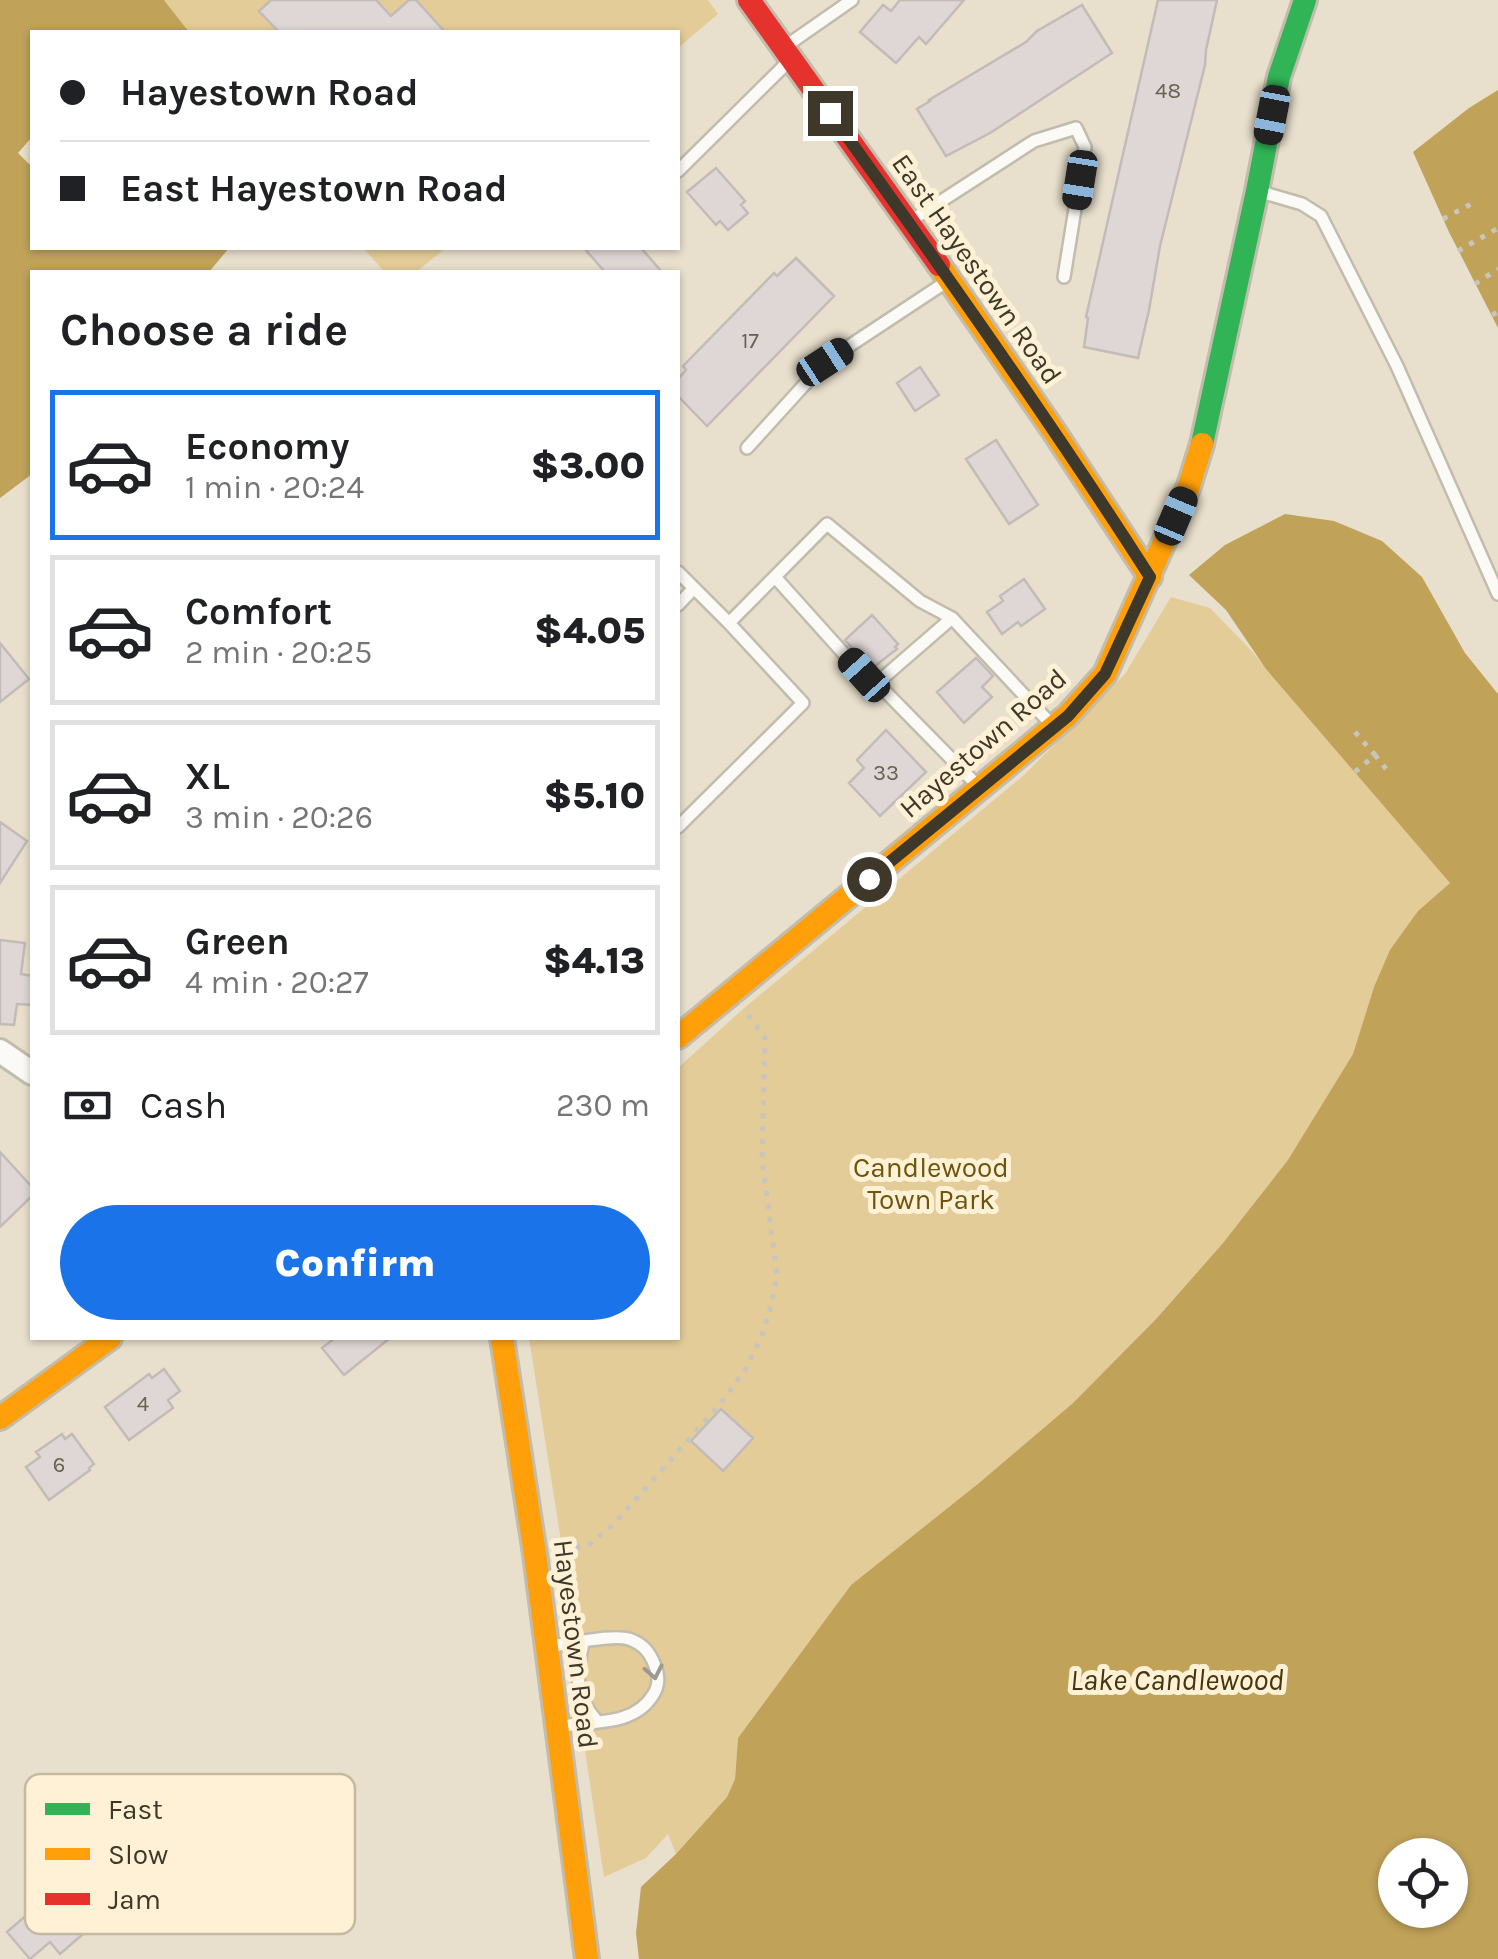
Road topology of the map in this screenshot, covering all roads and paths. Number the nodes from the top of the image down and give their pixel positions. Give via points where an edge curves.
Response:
1 (748, 0) edge
2 (852, 0) edge
3 (1305, 0) edge
4 (787, 54) junction
5 (680, 169) edge
6 (1258, 191) junction
7 (1473, 203) dead end
8 (1443, 219) dead end
9 (908, 222) junction
10 (1498, 228) edge
11 (1458, 251) dead end
12 (1498, 269) edge
13 (1064, 276) dead end
14 (950, 280) junction
15 (1475, 284) dead end
16 (747, 448) dead end
17 (680, 574) edge
18 (775, 577) junction
19 (1150, 577) junction
20 (694, 588) junction
21 (1498, 594) edge
22 (680, 603) edge
23 (952, 618) junction
24 (729, 623) junction
25 (877, 682) junction
26 (1054, 727) junction
27 (1355, 732) dead end
28 (1375, 755) junction
29 (1387, 770) dead end
30 (1356, 772) dead end
31 (980, 788) junction
32 (680, 825) edge
33 (731, 993) junction
34 (680, 1035) edge
35 (0, 1051) edge
36 (30, 1072) edge
37 (107, 1340) edge
38 (502, 1340) edge
39 (0, 1418) edge
40 (535, 1554) junction
41 (583, 1642) junction
42 (547, 1646) junction
43 (597, 1721) junction
44 (557, 1726) junction
45 (587, 1959) edge

1 - 4 street, East Hayestown Road
2 - 4 lane
3 - 6 street, Hayestown Road via 1279,77
4 - 5 lane
4 - 9 street, East Hayestown Road
6 - 19 street, Hayestown Road via 1202,444
6 - 21 lane via 1321,216 1397,366
7 - 8 path
9 - 13 lane via 1034,141 1076,128 1085,147
9 - 14 street, East Hayestown Road
10 - 11 path
12 - 15 path
14 - 16 lane via 825,362
14 - 19 street, East Hayestown Road
17 - 20 lane
18 - 23 lane via 828,524 920,601
18 - 24 lane
18 - 25 lane
19 - 26 street, Hayestown Road via 1105,674
20 - 22 lane
20 - 24 lane
23 - 25 lane
23 - 26 lane
24 - 32 lane via 803,703
25 - 31 lane
26 - 31 street, Hayestown Road
27 - 28 path
28 - 29 path
28 - 30 path
31 - 33 street, Hayestown Road
33 - 34 street, Hayestown Road
33 - 40 path via 765,1038 762,1160 777,1274 761,1338 720,1404 613,1525 590,1544
35 - 36 street
37 - 39 street
38 - 40 street, Hayestown Road
40 - 42 street, Hayestown Road
41 - 42 lane
41 - 43 lane via 577,1681
41 -> 43 lane via 627,1639 648,1650 658,1672 657,1691 641,1711
42 - 44 street, Hayestown Road
43 - 44 lane
44 - 45 street, Hayestown Road

